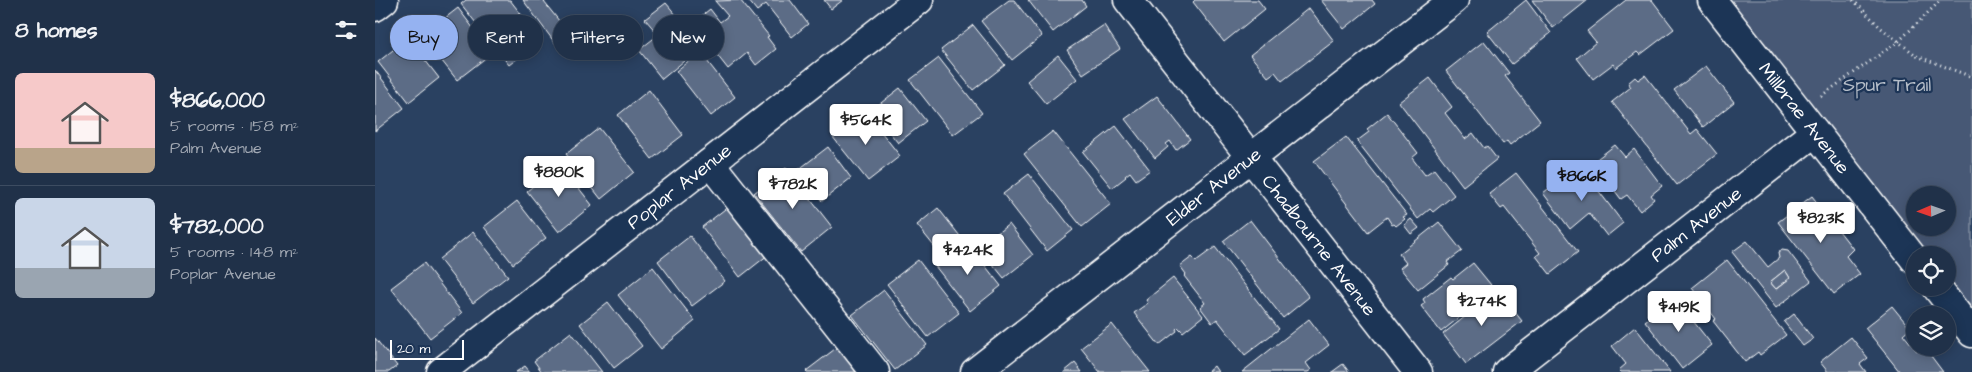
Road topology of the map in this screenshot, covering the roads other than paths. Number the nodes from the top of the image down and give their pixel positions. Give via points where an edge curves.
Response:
1 (384, 0) edge
2 (919, 0) edge
3 (1128, 0) edge
4 (1454, 0) edge
5 (1712, 0) edge
6 (375, 7) edge
7 (1815, 132) junction
8 (1251, 158) junction
9 (710, 163) junction
10 (1906, 248) edge
11 (1943, 296) edge
12 (1972, 333) edge
13 (441, 372) edge
14 (875, 372) edge
15 (975, 372) edge
16 (1417, 372) edge
17 (1507, 372) edge

1 - 6 street
2 - 9 street, Poplar Avenue
3 - 8 street, Chadbourne Avenue
4 - 8 street, Elder Avenue
5 - 7 street, Millbrae Avenue
7 - 10 street, Millbrae Avenue
7 - 17 street, Palm Avenue
8 - 15 street, Elder Avenue
8 - 16 street, Chadbourne Avenue
9 - 13 street, Poplar Avenue
9 - 14 street
11 - 12 street

